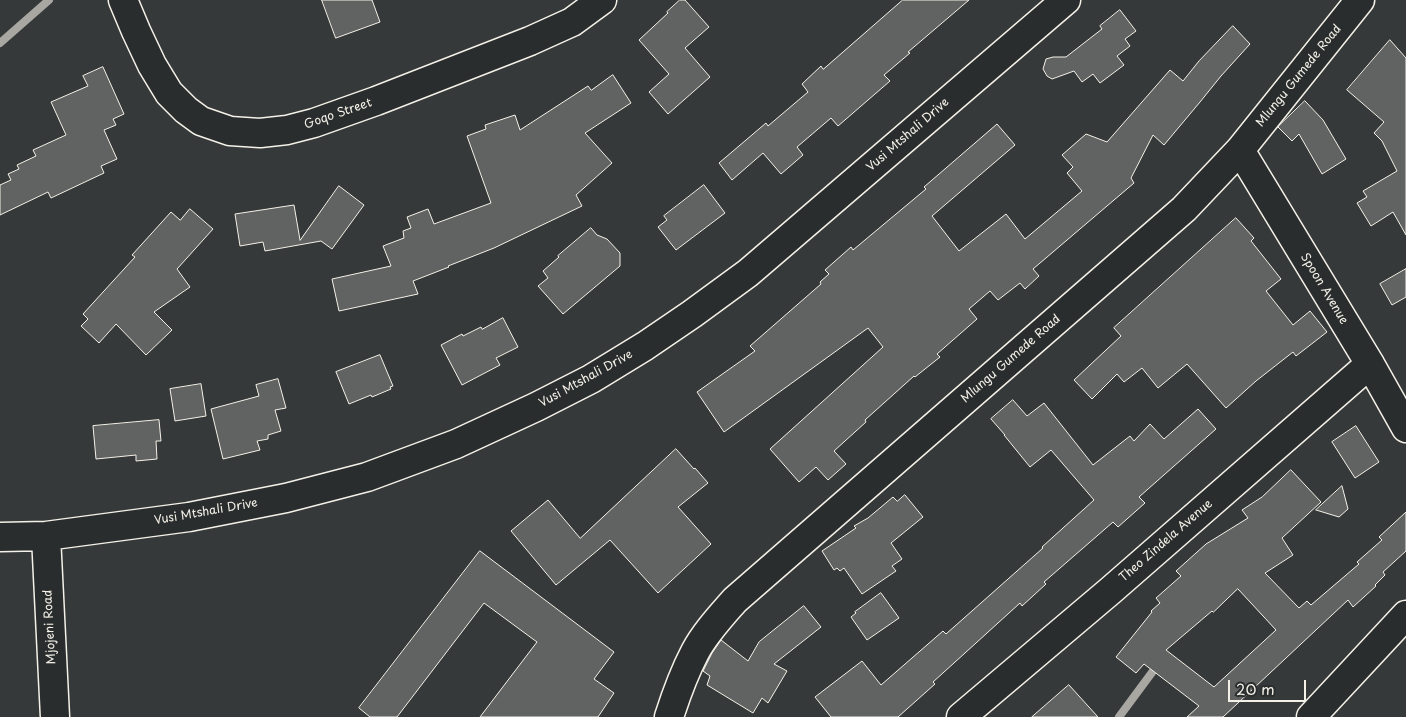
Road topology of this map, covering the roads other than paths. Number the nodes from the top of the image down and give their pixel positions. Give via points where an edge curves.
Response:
1 (123, 0) edge
2 (602, 0) edge
3 (1066, 0) edge
4 (1360, 0) edge
5 (568, 11) edge
6 (1240, 150) junction
7 (1370, 364) junction
8 (1406, 428) edge
9 (46, 536) junction
10 (0, 537) edge
11 (1406, 615) edge
12 (55, 717) edge
13 (669, 717) edge
14 (961, 717) edge
15 (1311, 717) edge

1 - 5 street, Goqo Street via 152,65 169,93 186,110 201,121 230,131 260,133 314,123 530,41
2 - 5 street, Goqo Street
3 - 9 street, Vusi Mtshali Drive via 748,273 645,346 582,383 456,444 367,476 286,498 189,517
4 - 6 street, Mlungu Gumede Road
6 - 7 street, Spoon Avenue
6 - 13 street, Mlungu Gumede Road via 1184,210 735,600 696,651
7 - 8 street, Spoon Avenue
7 - 14 street, Theo Zindela Avenue
9 - 10 street, Vusi Mtshali Drive
9 - 12 street, Mjojeni Road
11 - 15 street

